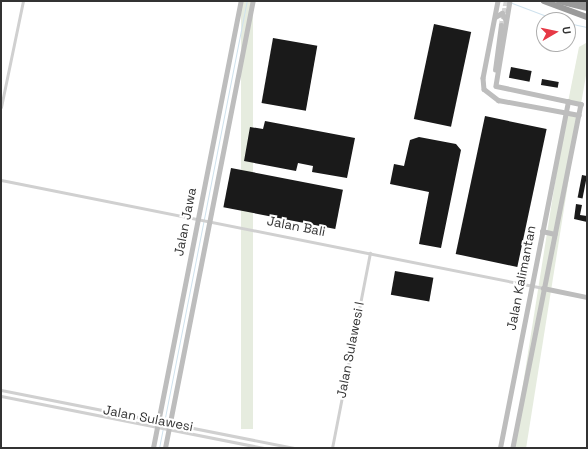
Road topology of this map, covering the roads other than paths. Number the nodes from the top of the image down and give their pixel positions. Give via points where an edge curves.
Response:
1 (23, 1) edge
2 (242, 1) edge
3 (253, 1) edge
4 (544, 1) edge
5 (559, 1) edge
6 (578, 1) edge
7 (498, 2) edge
8 (510, 3) edge
9 (587, 3) edge
10 (587, 8) edge
11 (572, 12) joint
12 (576, 13) edge
13 (587, 17) edge
14 (494, 18) junction
15 (506, 21) junction
16 (484, 74) junction
17 (495, 77) junction
18 (568, 102) junction
19 (1, 107) edge
20 (566, 113) junction
21 (578, 115) junction
22 (1, 180) edge
23 (199, 220) junction
24 (208, 221) junction
25 (542, 231) junction
26 (555, 234) junction
27 (370, 253) junction
28 (532, 284) junction
29 (543, 288) junction
30 (587, 297) edge
31 (1, 390) edge
32 (1, 396) edge
33 (160, 421) junction
34 (169, 423) junction
35 (158, 427) junction
36 (168, 429) junction
37 (153, 448) edge
38 (165, 448) edge
39 (264, 448) edge
40 (296, 448) edge
41 (332, 448) edge
42 (500, 448) edge
43 (513, 448) edge

1 - 19 street
2 - 23 street, Jalan Jawa
3 - 24 street, Jalan Jawa
4 - 11 highway
5 - 10 highway
6 - 9 highway
7 - 14 street
8 - 15 street
10 - 11 highway
12 - 13 highway
14 - 15 street via 502,13
14 - 16 street
15 - 17 street
16 - 17 street via 491,59 500,24 494,60
16 - 20 street via 484,89 493,98
17 - 18 street via 499,88
18 - 20 street, Jalan Kalimantan
18 - 21 street via 581,104
20 - 21 street
20 - 25 street, Jalan Kalimantan
21 - 26 street, Jalan Kalimantan
22 - 23 street, Jalan Bali
23 - 24 street, Jalan Bali
23 - 33 street, Jalan Jawa
24 - 27 street, Jalan Bali
24 - 34 street, Jalan Jawa
25 - 26 street
25 - 28 street, Jalan Kalimantan
26 - 29 street, Jalan Kalimantan
27 - 28 street, Jalan Bali
27 - 41 street, Jalan Sulawesi I
28 - 29 street, Jalan Bali
28 - 42 street, Jalan Kalimantan
29 - 30 street, Jalan Bali
29 - 43 street, Jalan Kalimantan
31 - 33 street, Jalan Sulawesi
32 - 35 street, Jalan Sulawesi
33 - 34 street, Jalan Sulawesi
33 - 35 street, Jalan Jawa
34 - 36 street, Jalan Jawa
34 - 40 street, Jalan Sulawesi
35 - 36 street, Jalan Sulawesi
35 - 37 street, Jalan Jawa
36 - 38 street, Jalan Jawa
36 - 39 street, Jalan Sulawesi

